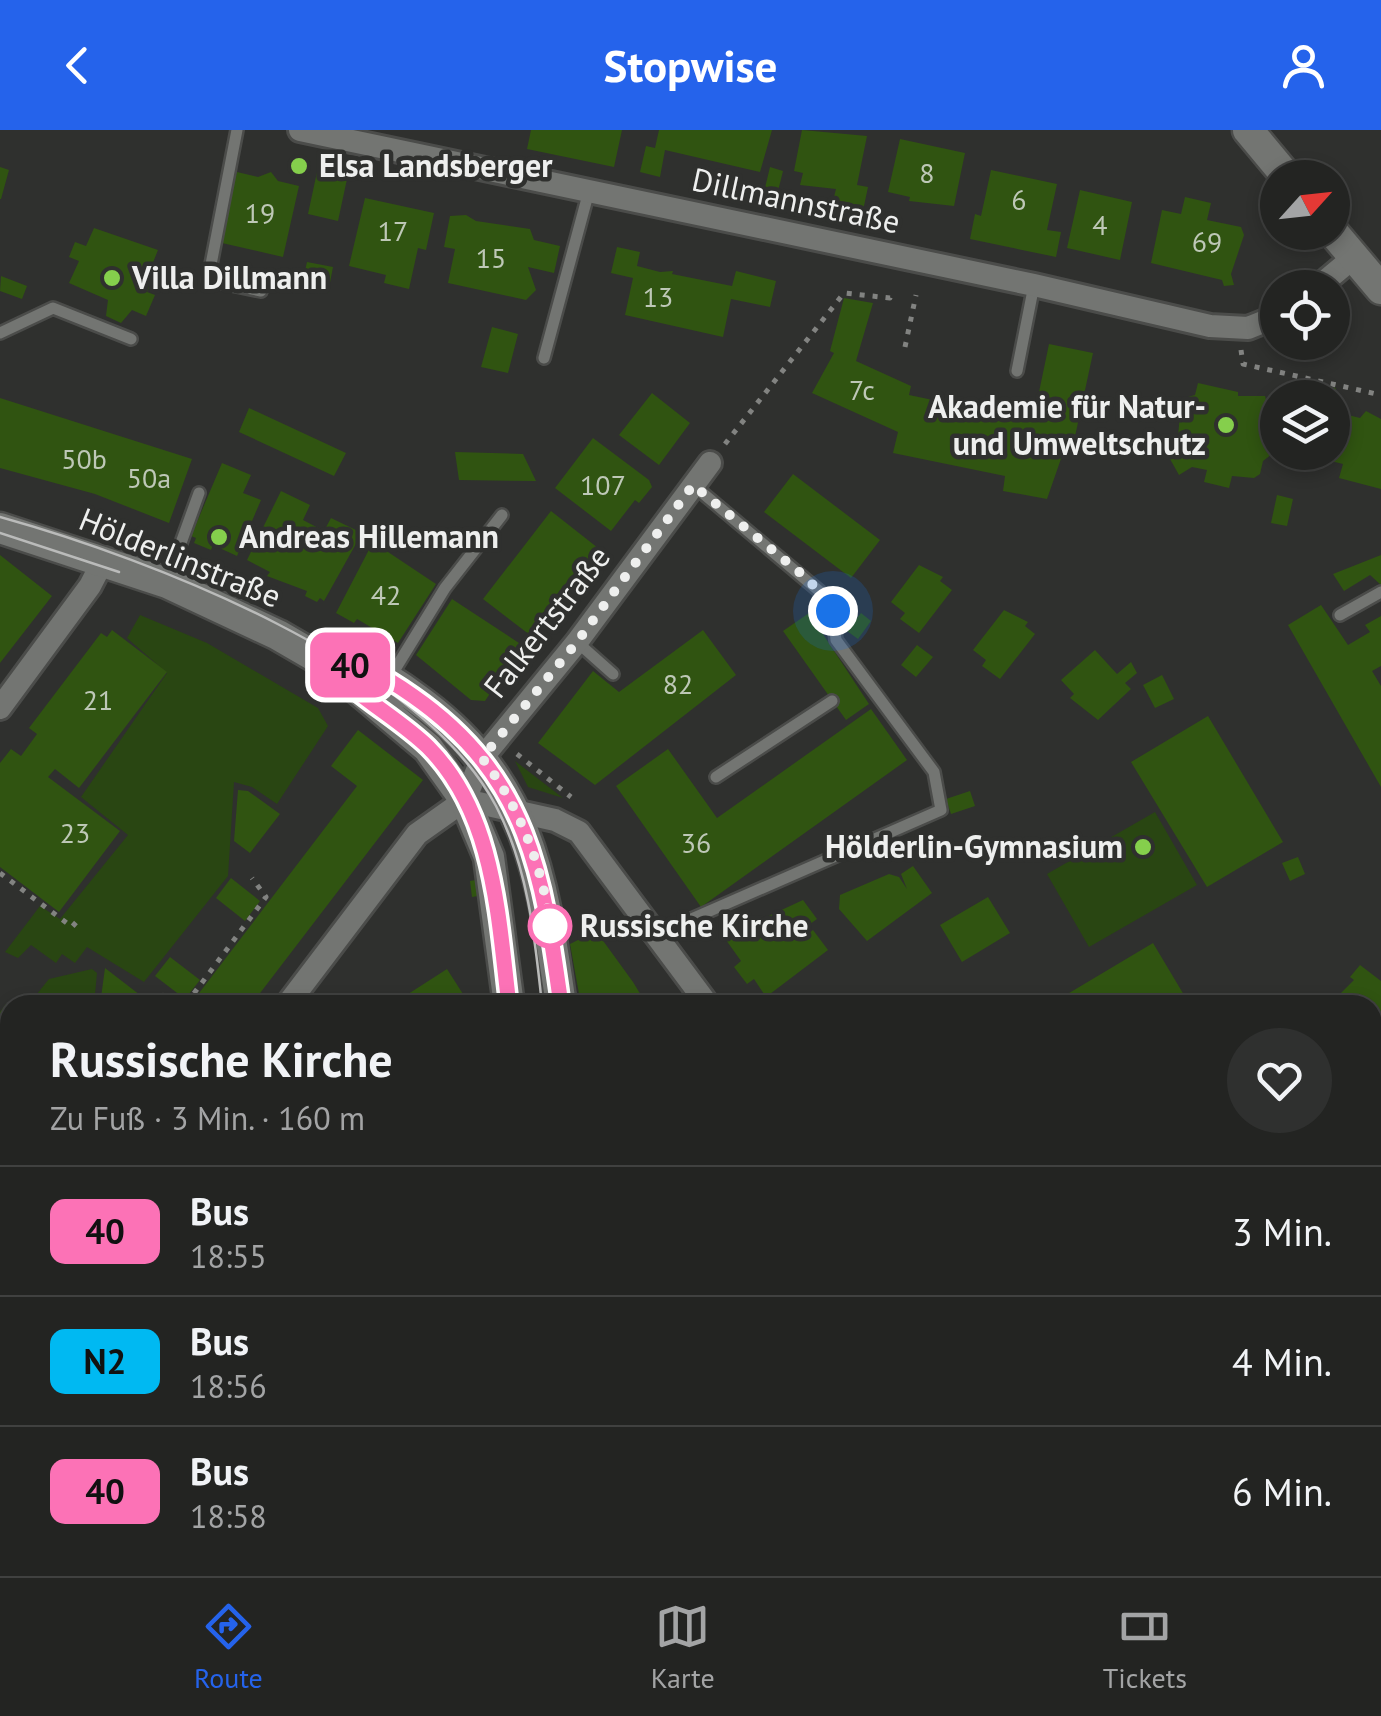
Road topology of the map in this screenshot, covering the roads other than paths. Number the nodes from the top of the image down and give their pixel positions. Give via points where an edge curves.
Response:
1 (237, 130) edge
2 (300, 130) edge
3 (1248, 130) edge
4 (1273, 160) edge
5 (590, 191) junction
6 (1348, 250) edge
7 (1354, 257) junction
8 (1338, 270) edge
9 (1034, 285) junction
10 (1381, 289) edge
11 (261, 291) dead end
12 (1260, 321) edge
13 (0, 332) edge
14 (131, 339) dead end
15 (544, 358) dead end
16 (1017, 370) dead end
17 (710, 463) road end
18 (693, 485) junction
19 (199, 493) dead end
20 (502, 515) dead end
21 (0, 528) edge
22 (104, 559) junction
23 (167, 583) junction
24 (1381, 592) edge
25 (1340, 615) dead end
26 (577, 642) junction
27 (328, 664) junction
28 (613, 674) dead end
29 (389, 678) junction
30 (832, 701) dead end
31 (0, 708) edge
32 (482, 758) junction
33 (716, 778) dead end
34 (465, 800) junction
35 (515, 811) junction
36 (657, 934) junction
37 (295, 995) edge
38 (508, 995) edge
39 (560, 995) edge
40 (701, 995) edge

1 - 11 lane via 208,280
2 - 5 street, Dillmannstraße
3 - 4 street
5 - 9 street, Dillmannstraße
5 - 15 lane
6 - 7 street
7 - 8 street
7 - 10 street
9 - 12 street, Dillmannstraße via 1210,326
9 - 16 lane
13 - 14 lane via 53,308
17 - 18 street, Falkertstraße
18 - 26 street, Falkertstraße
18 - 36 lane via 824,595 836,640 859,682 934,772 942,810
19 - 23 lane
20 - 29 lane
21 - 22 street, Hölderlinstraße
22 - 23 street, Hölderlinstraße
22 - 31 street
23 - 27 street, Hölderlinstraße
24 - 25 lane
26 - 28 lane
26 - 32 street, Falkertstraße
27 - 29 street, Hölderlinstraße via 342,662
27 - 34 street, Hölderlinstraße via 428,748
29 - 32 street, Hölderlinstraße
30 - 33 lane
32 - 34 street, Falkertstraße
32 - 35 street, Hölderlinstraße
34 - 35 street
34 - 37 street via 417,834
34 - 38 street, Hölderlinstraße via 489,858
35 - 36 street via 579,832
35 - 39 street, Hölderlinstraße via 547,903
36 - 40 street

